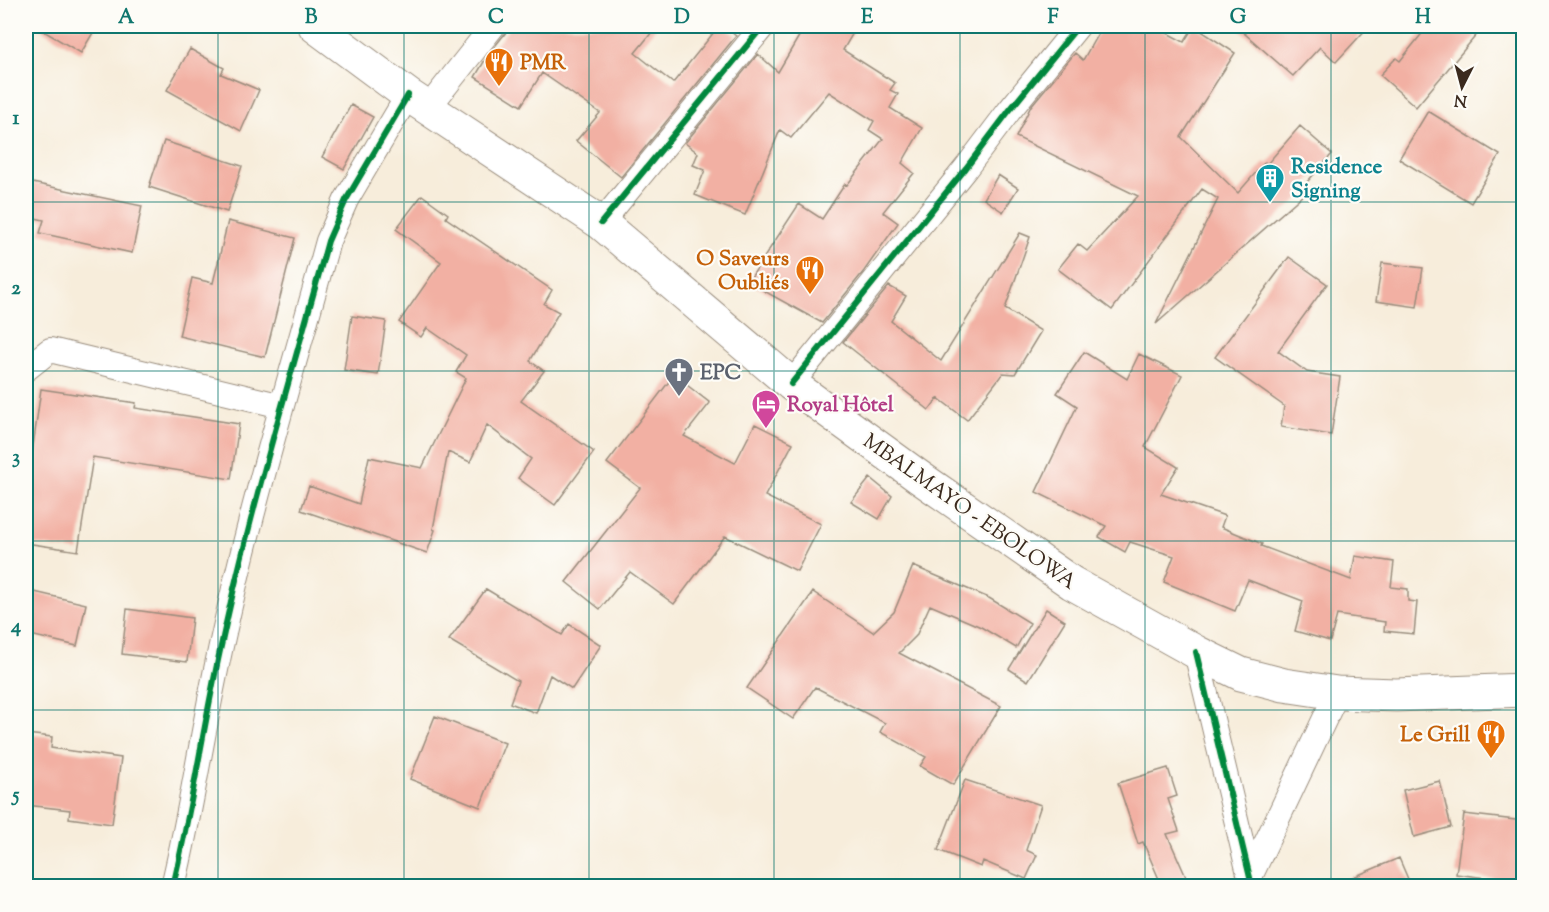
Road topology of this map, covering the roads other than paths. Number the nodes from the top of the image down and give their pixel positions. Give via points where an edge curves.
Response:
1 (493, 26) edge
2 (763, 26) edge
3 (1078, 26) edge
4 (324, 28) edge
5 (418, 101) junction
6 (601, 223) junction
7 (26, 369) edge
8 (790, 384) junction
9 (282, 406) junction
10 (1196, 652) junction
11 (1524, 690) edge
12 (1337, 693) junction
13 (1251, 883) edge
14 (173, 886) edge

1 - 5 street
2 - 6 street
3 - 8 street
4 - 5 highway, MBALMAYO - EBOLOWA
5 - 6 highway, MBALMAYO - EBOLOWA
5 - 9 street via 346,200 328,241
6 - 8 highway, MBALMAYO - EBOLOWA
7 - 9 street via 50,350
8 - 10 highway, MBALMAYO - EBOLOWA via 1072,584
9 - 14 street via 222,639
10 - 12 highway, MBALMAYO - EBOLOWA via 1241,674
10 - 13 street
11 - 12 highway, MBALMAYO - EBOLOWA
12 - 13 street

